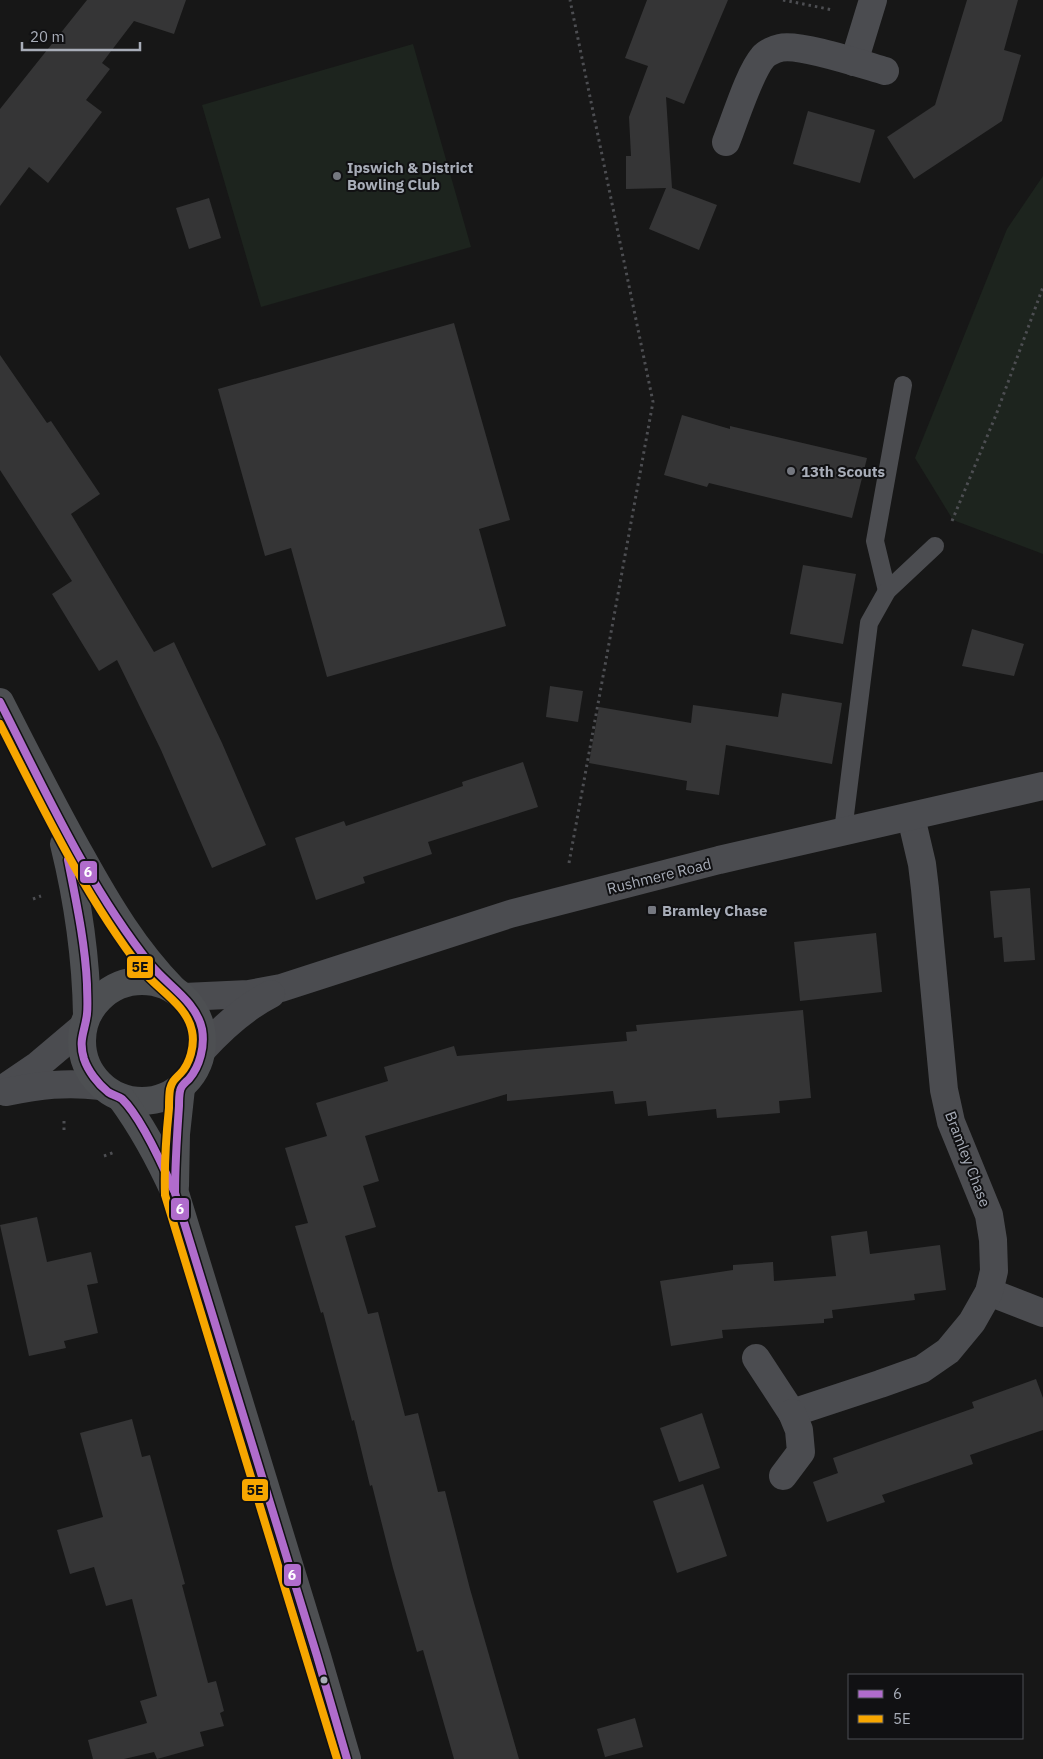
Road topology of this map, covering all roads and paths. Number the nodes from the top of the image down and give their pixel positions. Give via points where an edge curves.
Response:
1 (570, 0) edge
2 (783, 0) edge
3 (871, 8) edge
4 (854, 62) junction
5 (885, 71) dead end
6 (726, 142) dead end
7 (1043, 286) edge
8 (903, 385) dead end
9 (935, 546) joint
10 (887, 591) junction
11 (0, 702) edge
12 (1043, 786) edge
13 (57, 814) junction
14 (911, 817) junction
15 (843, 832) junction
16 (562, 900) junction
17 (281, 988) junction
18 (179, 994) junction
19 (85, 1021) junction
20 (202, 1050) junction
21 (181, 1088) junction
22 (0, 1092) edge
23 (111, 1092) junction
24 (175, 1193) junction
25 (989, 1292) junction
26 (1043, 1314) edge
27 (756, 1358) dead end
28 (792, 1413) junction
29 (783, 1476) dead end
30 (347, 1759) edge

1 - 16 path via 653,402
2 - 3 path
3 - 4 street
4 - 5 street
4 - 6 street via 780,47 764,55 755,68
7 - 9 path via 953,520
8 - 10 lane via 875,541
9 - 10 lane
10 - 15 lane via 869,623
11 - 13 main road
12 - 14 street, Rushmere Road
13 - 18 main road via 128,934 152,967
13 - 19 main road via 78,908 86,982
14 - 15 street, Rushmere Road
14 - 25 street, Bramley Chase via 922,864 944,1090 952,1122 989,1215 994,1272
15 - 16 street, Rushmere Road
16 - 17 street, Rushmere Road
17 - 18 street, Rushmere Road via 249,994
17 - 20 street, Rushmere Road via 238,1015
18 - 19 main road via 148,980 118,985 95,1003
18 - 20 main road via 197,1015 202,1028
19 - 22 street via 42,1062
19 - 23 main road via 81,1043 84,1059 91,1073
20 - 21 main road via 197,1066
21 - 23 main road via 160,1099 147,1101
21 - 24 main road
22 - 23 street via 74,1083
23 - 24 main road via 145,1134
24 - 30 main road
25 - 26 street
25 - 28 street, Bramley Chase via 972,1322 948,1351 922,1369
27 - 28 street
28 - 29 street via 799,1430 801,1452

